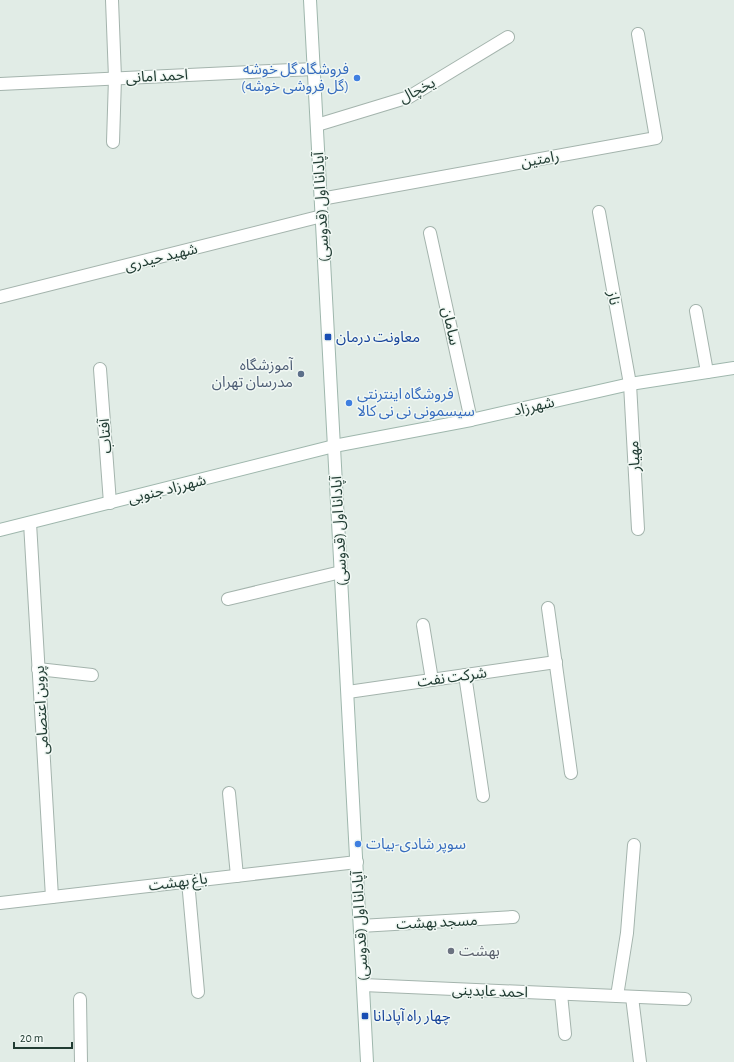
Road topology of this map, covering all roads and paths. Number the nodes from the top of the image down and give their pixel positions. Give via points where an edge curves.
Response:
1 (112, 0) edge
2 (310, 0) edge
3 (638, 34) dead end
4 (508, 37) dead end
5 (314, 69) junction
6 (115, 78) junction
7 (0, 84) edge
8 (317, 124) junction
9 (113, 142) dead end
10 (321, 199) junction
11 (599, 212) dead end
12 (322, 216) junction
13 (430, 233) dead end
14 (0, 297) edge
15 (696, 311) dead end
16 (734, 368) edge
17 (100, 369) dead end
18 (707, 372) junction
19 (630, 384) junction
20 (471, 420) junction
21 (334, 446) junction
22 (110, 503) junction
23 (30, 523) junction
24 (638, 529) dead end
25 (0, 530) edge
26 (341, 572) junction
27 (228, 599) dead end
28 (548, 608) dead end
29 (423, 626) dead end
30 (556, 662) junction
31 (38, 669) junction
32 (92, 675) dead end
33 (465, 675) junction
34 (432, 680) junction
35 (348, 692) junction
36 (571, 773) dead end
37 (229, 793) dead end
38 (482, 796) dead end
39 (634, 846) dead end
40 (357, 862) junction
41 (237, 876) junction
42 (188, 881) junction
43 (52, 897) junction
44 (0, 903) edge
45 (513, 917) dead end
46 (360, 926) junction
47 (363, 985) junction
48 (198, 992) dead end
49 (561, 994) junction
50 (617, 996) junction
51 (632, 997) junction
52 (80, 999) dead end
53 (685, 999) dead end
54 (565, 1034) dead end
55 (81, 1062) edge
56 (367, 1062) edge
57 (640, 1062) edge

1 - 6 street
2 - 5 street, آپادانا اول (قدوسی)
3 - 10 street, رامتین via 656,138
4 - 8 street, یخچال via 409,97
5 - 6 street, احمد امانی
5 - 8 street, آپادانا اول (قدوسی)
6 - 7 street, احمد امانی
6 - 9 street
8 - 10 street, آپادانا اول (قدوسی)
10 - 12 street, آپادانا اول (قدوسی)
11 - 19 street, ناز
12 - 14 street, شهید حیدری
12 - 21 street, آپادانا اول (قدوسی)
13 - 20 street, سامان
15 - 18 street
16 - 18 street, شهرزاد
17 - 22 street, آفتاب
18 - 19 street, شهرزاد
19 - 20 street, شهرزاد
19 - 24 street, مهیار
20 - 21 street, شهرزاد
21 - 22 street, شهرزاد جنوبی
21 - 26 street, آپادانا اول (قدوسی)
22 - 23 street, شهرزاد جنوبی
23 - 25 street, شهرزاد جنوبی
23 - 31 street, پروین اعتصامی
26 - 27 street
26 - 35 street, آپادانا اول (قدوسی)
28 - 30 street
29 - 34 street
30 - 33 street, شرکت نفت
30 - 36 street
31 - 32 street
31 - 43 street, پروین اعتصامی
33 - 34 street, شرکت نفت
33 - 38 street
34 - 35 street, شرکت نفت
35 - 40 street, آپادانا اول (قدوسی)
37 - 41 street
39 - 50 street via 627,933
40 - 41 street, باغ بهشت
40 - 46 street, آپادانا اول (قدوسی)
41 - 42 street, باغ بهشت
42 - 43 street, باغ بهشت
42 - 48 street
43 - 44 street, باغ بهشت
45 - 46 street, مسجد بهشت
46 - 47 street, آپادانا اول (قدوسی)
47 - 49 street, احمد عابدینی
47 - 56 street, آپادانا اول (قدوسی)
49 - 50 street, احمد عابدینی
49 - 54 street
50 - 51 street, احمد عابدینی
51 - 53 street, احمد عابدینی
51 - 57 street
52 - 55 street

